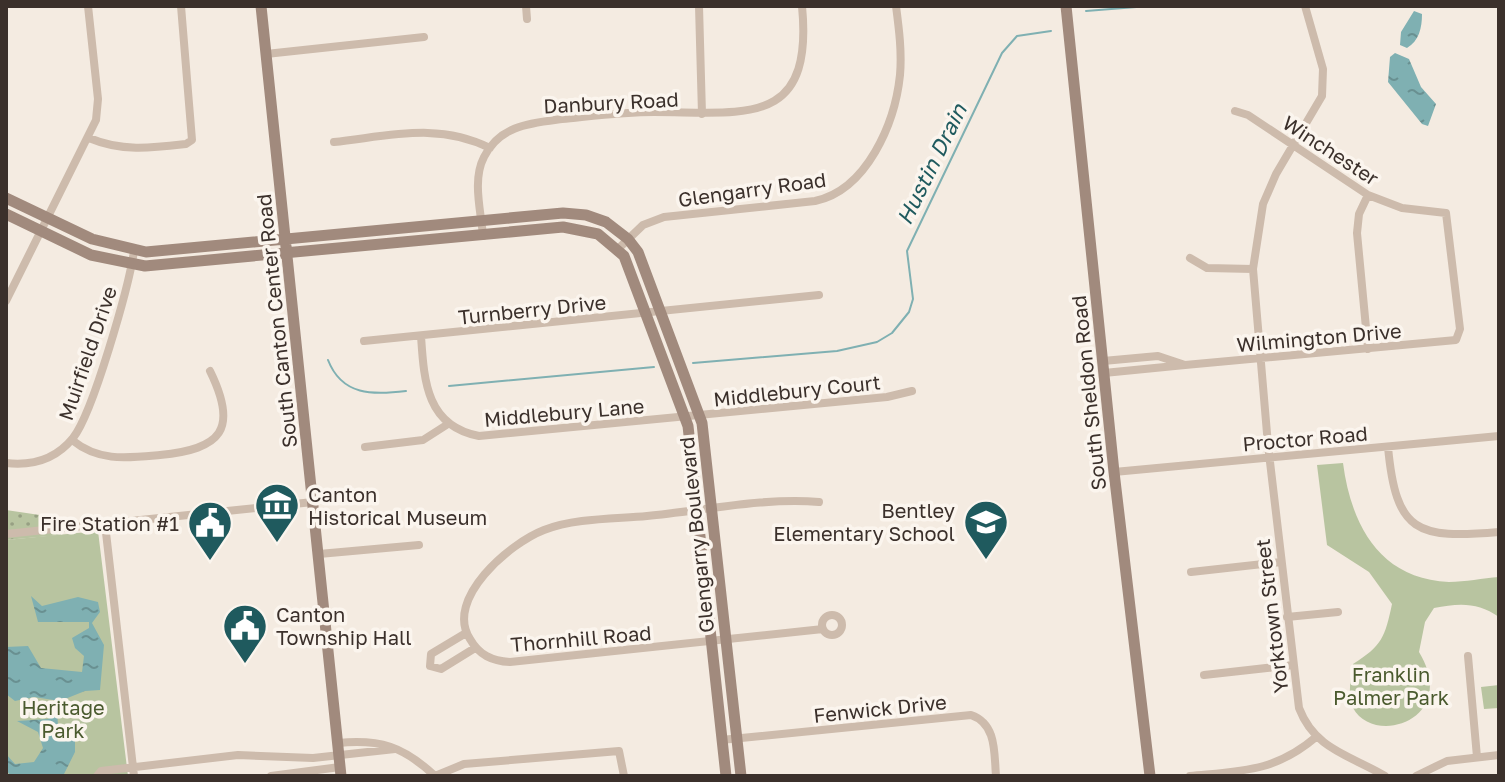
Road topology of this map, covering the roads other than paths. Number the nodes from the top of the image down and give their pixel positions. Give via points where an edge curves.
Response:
1 (88, 6) edge
2 (181, 6) edge
3 (261, 6) edge
4 (526, 6) edge
5 (699, 6) edge
6 (802, 6) edge
7 (896, 6) edge
8 (1066, 6) edge
9 (1305, 6) edge
10 (527, 19) dead end
11 (424, 37) dead end
12 (266, 54) junction
13 (1235, 111) dead end
14 (702, 114) junction
15 (89, 138) junction
16 (334, 142) dead end
17 (1293, 146) junction
18 (490, 148) junction
19 (1368, 195) junction
20 (6, 198) edge
21 (6, 214) edge
22 (556, 214) junction
23 (49, 219) junction
24 (482, 221) junction
25 (446, 225) junction
26 (558, 228) junction
27 (43, 232) junction
28 (354, 234) junction
29 (483, 236) junction
30 (447, 239) junction
31 (628, 239) junction
32 (285, 241) junction
33 (355, 248) junction
34 (618, 249) junction
35 (134, 251) junction
36 (186, 251) junction
37 (287, 255) junction
38 (1190, 258) dead end
39 (132, 264) junction
40 (187, 265) junction
41 (1253, 269) junction
42 (819, 295) dead end
43 (6, 301) edge
44 (662, 312) junction
45 (647, 313) junction
46 (421, 336) junction
47 (1456, 340) joint
48 (364, 341) dead end
49 (1368, 349) junction
50 (1260, 359) junction
51 (1103, 367) junction
52 (210, 371) dead end
53 (912, 391) dead end
54 (699, 416) junction
55 (685, 417) junction
56 (448, 424) junction
57 (1499, 436) edge
58 (72, 440) junction
59 (365, 447) dead end
60 (1388, 447) junction
61 (1269, 457) junction
62 (6, 463) edge
63 (1114, 472) junction
64 (313, 502) junction
65 (819, 502) dead end
66 (712, 509) junction
67 (698, 511) junction
68 (105, 524) junction
69 (1499, 532) edge
70 (6, 534) edge
71 (419, 545) dead end
72 (319, 554) junction
73 (1281, 562) junction
74 (1191, 572) dead end
75 (1338, 612) dead end
76 (1287, 617) junction
77 (823, 629) dead end
78 (466, 633) junction
79 (725, 640) junction
80 (711, 642) junction
81 (475, 648) junction
82 (1468, 656) dead end
83 (1293, 665) junction
84 (1204, 675) dead end
85 (1316, 737) junction
86 (735, 738) junction
87 (721, 740) junction
88 (1499, 755) edge
89 (1477, 757) junction
90 (339, 760) edge
91 (133, 772) edge
92 (97, 776) edge
93 (271, 776) edge
94 (435, 776) edge
95 (624, 776) edge
96 (726, 776) edge
97 (741, 776) edge
98 (996, 776) edge
99 (1150, 776) edge
100 (1190, 776) edge
101 (1385, 776) edge
102 (1416, 776) edge

1 - 15 street via 98,99
2 - 15 street via 192,140 138,149
3 - 12 street, South Canton Center Road
4 - 10 street
5 - 14 street
6 - 14 street, Danbury Road via 803,54 783,92 749,112
7 - 31 street, Glengarry Road via 901,59 896,94 867,163 851,184 815,201 664,217 643,225
8 - 51 street, South Sheldon Road
9 - 17 street, Yorktown Street via 1324,76 1319,103
11 - 12 street
12 - 32 street, South Canton Center Road
13 - 17 street, Winchester
14 - 18 street, Danbury Road via 638,112 529,123 506,132
15 - 23 street
16 - 18 street via 446,132
17 - 19 street, Winchester
17 - 41 street, Yorktown Street via 1263,204
18 - 24 street via 479,176
19 - 47 street, Winchester via 1402,208 1445,212 1460,329
19 - 49 street via 1357,233
20 - 23 street, Glengarry Boulevard
21 - 27 street
22 - 24 street, Glengarry Boulevard
22 - 26 street
22 - 31 street, Glengarry Boulevard via 594,217
23 - 27 street
23 - 35 street, Glengarry Boulevard
24 - 25 street, Glengarry Boulevard
24 - 29 street
25 - 28 street, Glengarry Boulevard
25 - 30 street
26 - 29 street
26 - 34 street via 587,230
27 - 39 street via 91,255
27 - 43 street
28 - 32 street, Glengarry Boulevard
28 - 33 street
29 - 30 street
30 - 33 street
31 - 34 street, Glengarry Road
31 - 44 street, Glengarry Boulevard
32 - 36 street, Glengarry Boulevard
32 - 37 street, South Canton Center Road
33 - 37 street
34 - 45 street, Glengarry Boulevard
35 - 36 street, Glengarry Boulevard
35 - 39 street, Muirfield Drive
36 - 40 street
37 - 40 street
37 - 64 street, South Canton Center Road
38 - 41 street via 1207,268
39 - 40 street
39 - 58 street, Muirfield Drive via 84,418
41 - 50 street, Yorktown Street
42 - 44 street, Turnberry Drive
44 - 45 street, Turnberry Drive
44 - 54 street, Glengarry Boulevard
45 - 46 street, Turnberry Drive
45 - 55 street, Glengarry Boulevard
46 - 48 street, Turnberry Drive
46 - 56 street via 426,390
47 - 49 street, Wilmington Drive
49 - 50 street, Wilmington Drive
50 - 51 street, Wilmington Drive via 1185,365 1158,356
50 - 61 street, Yorktown Street
51 - 63 street, South Sheldon Road
52 - 58 street via 222,400 223,419 217,436 203,448 112,458
53 - 54 street, Middlebury Court
54 - 55 street, Middlebury Court
54 - 66 street, Glengarry Boulevard
55 - 56 street, Middlebury Lane via 488,437
55 - 67 street, Glengarry Boulevard
56 - 59 street via 423,440
57 - 60 street, Proctor Road
58 - 62 street, Muirfield Drive via 43,460
60 - 61 street, Proctor Road
60 - 69 street via 1396,501 1417,526 1446,536
61 - 63 street, Proctor Road
61 - 73 street, Yorktown Street
63 - 99 street, South Sheldon Road
64 - 68 street
64 - 72 street, South Canton Center Road
65 - 66 street
66 - 67 street
66 - 79 street, Glengarry Boulevard
67 - 78 street via 549,528 525,540 465,602
67 - 80 street, Glengarry Boulevard
68 - 70 street
68 - 91 street
71 - 72 street
72 - 90 street, South Canton Center Road
73 - 74 street
73 - 76 street, Yorktown Street
75 - 76 street
76 - 83 street, Yorktown Street
77 - 79 street, Thornhill Road
78 - 81 street
78 - 81 street via 431,654 429,664 441,669
79 - 80 street, Thornhill Road
79 - 86 street, Glengarry Boulevard
80 - 81 street, Thornhill Road via 510,662 491,659
80 - 87 street, Glengarry Boulevard
82 - 89 street
83 - 84 street
83 - 85 street, Yorktown Street via 1299,708
85 - 100 street via 1266,768
85 - 101 street, Yorktown Street via 1332,751
86 - 87 street, Fenwick Drive
86 - 97 street, Glengarry Boulevard
86 - 98 street, Fenwick Drive via 971,715 990,730
87 - 96 street, Glengarry Boulevard
88 - 89 street
89 - 102 street via 1447,761
90 - 91 street via 238,755
90 - 93 street
90 - 94 street via 369,740 383,742
91 - 92 street via 101,771
94 - 95 street via 464,764 619,751

